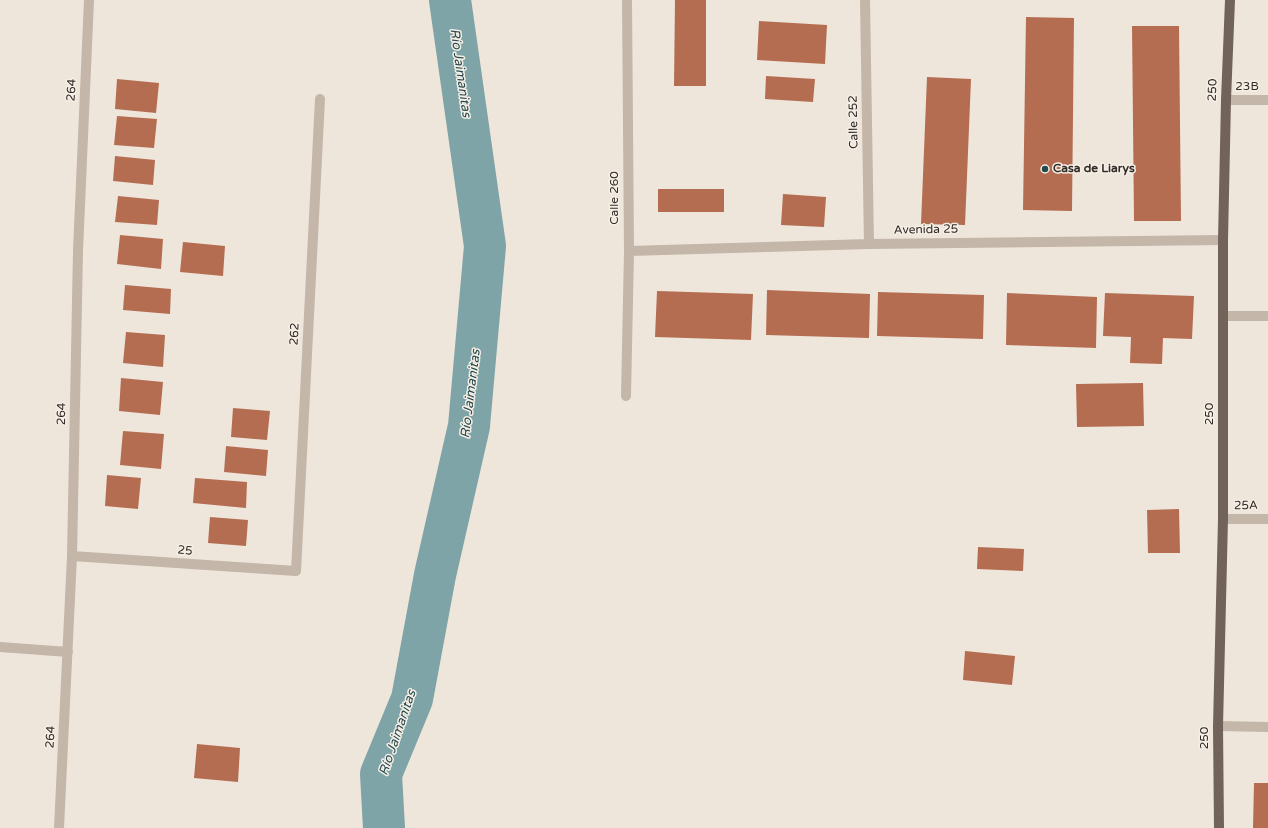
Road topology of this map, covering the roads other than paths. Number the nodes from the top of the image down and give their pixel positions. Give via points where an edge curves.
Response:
1 (88, 0) edge
2 (627, 0) edge
3 (865, 0) edge
4 (1230, 0) edge
5 (320, 99) dead end
6 (1226, 100) junction
7 (1268, 100) edge
8 (1224, 240) junction
9 (869, 244) junction
10 (629, 251) junction
11 (1223, 316) junction
12 (1268, 316) edge
13 (626, 396) dead end
14 (1223, 519) junction
15 (1268, 519) edge
16 (72, 556) junction
17 (296, 571) joint
18 (0, 647) edge
19 (68, 652) junction
20 (1218, 726) junction
21 (1268, 727) edge
22 (59, 828) edge
23 (1219, 828) edge

1 - 16 street, 264 via 78,251
2 - 10 street, Calle 260
3 - 9 street, Calle 252
4 - 6 main road, 250
5 - 17 street, 262
6 - 7 street, 23B
6 - 8 main road, 250
8 - 9 street, Avenida 25
8 - 11 main road, 250
9 - 10 street, Avenida 25
10 - 13 street, Calle 260
11 - 12 street
11 - 14 main road, 250
14 - 15 street, 25A
14 - 20 main road, 250
16 - 17 street, 25
16 - 19 street, 264
18 - 19 street
19 - 22 street, 264
20 - 21 street
20 - 23 main road, 250

